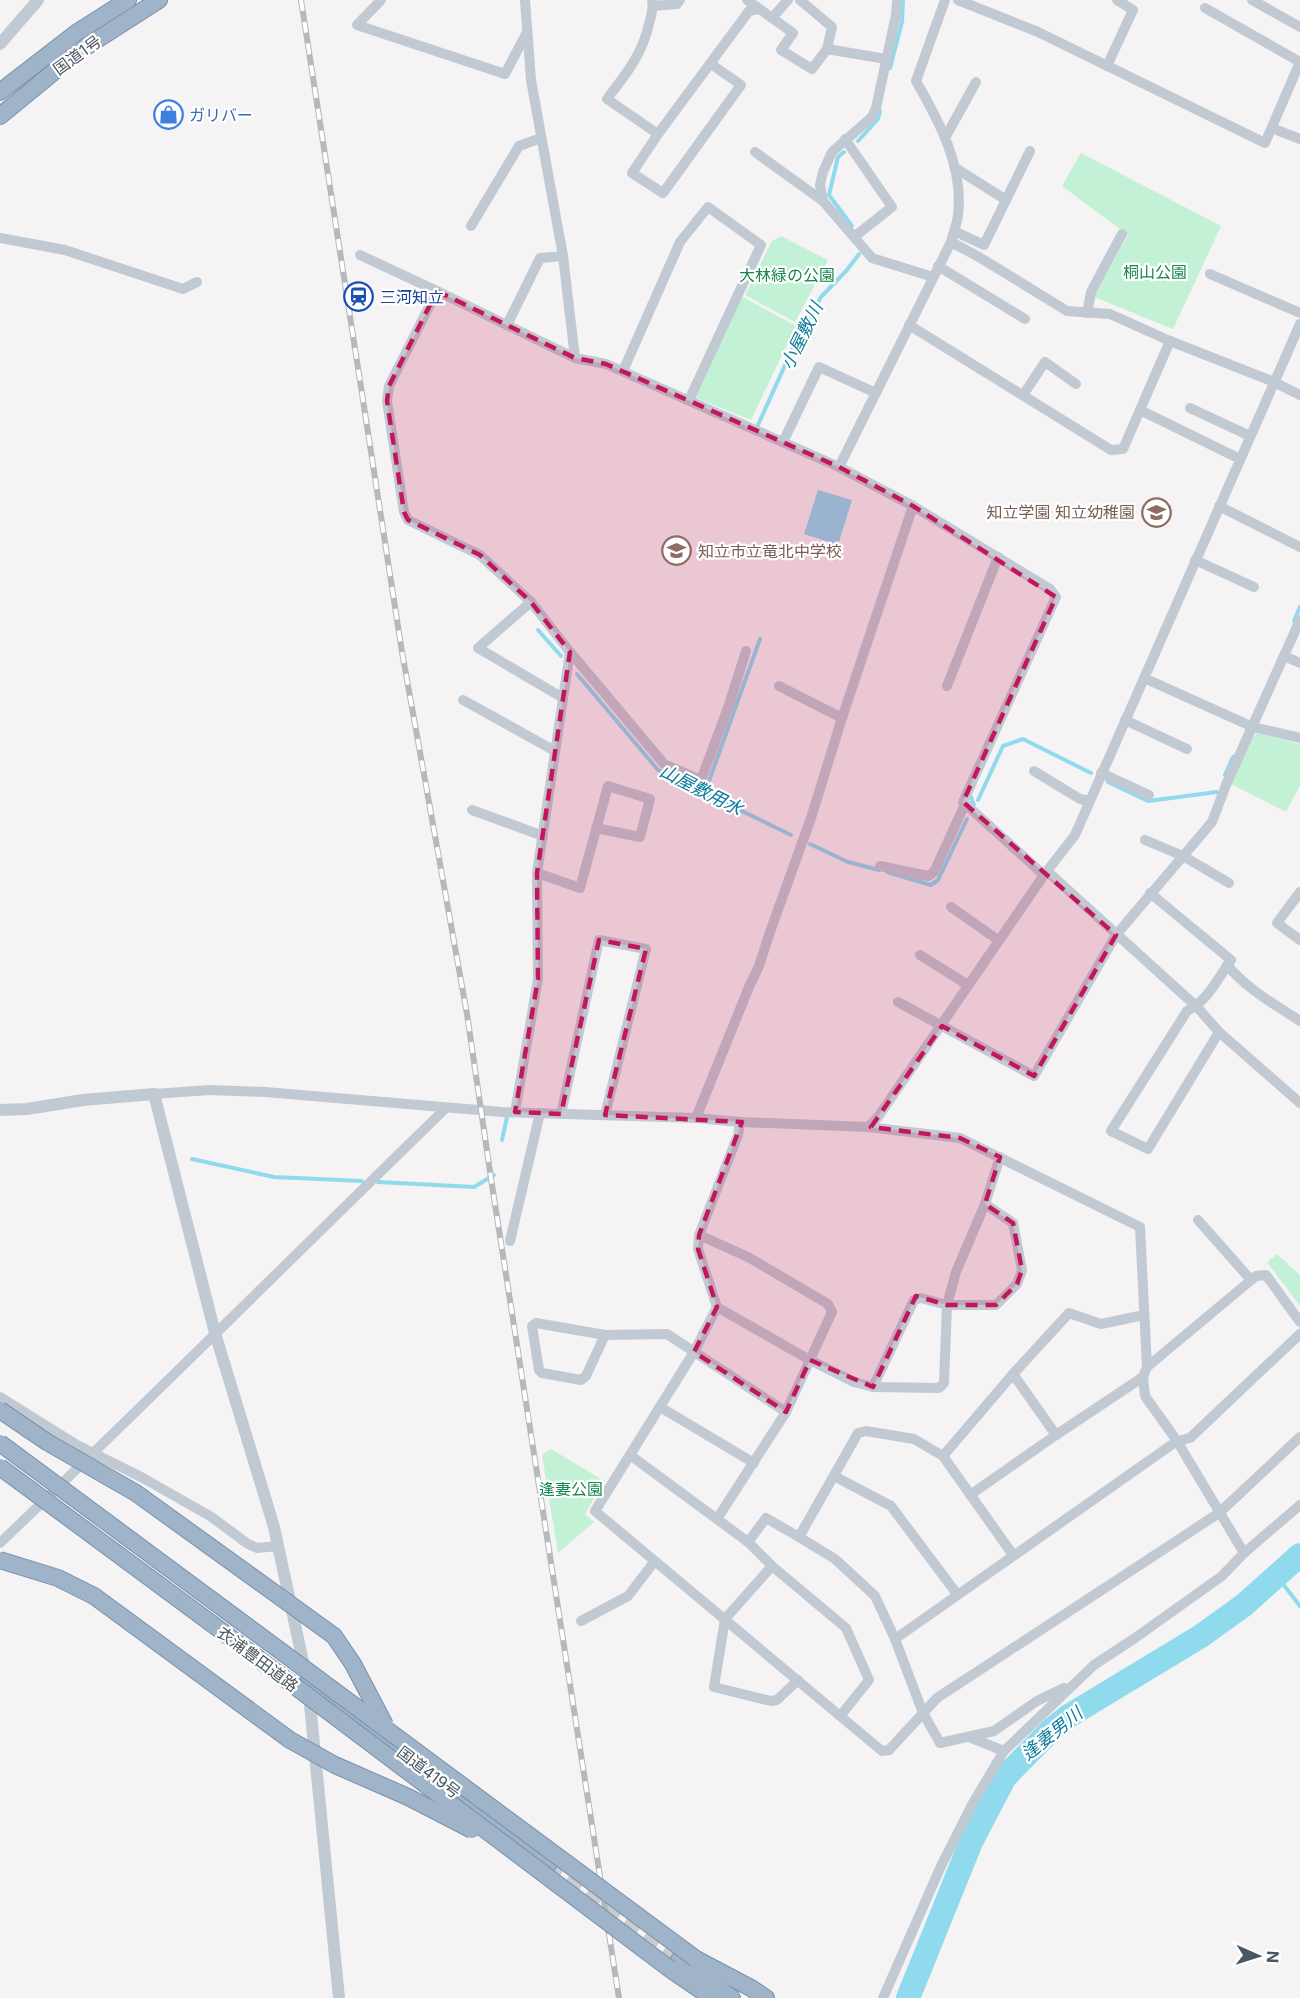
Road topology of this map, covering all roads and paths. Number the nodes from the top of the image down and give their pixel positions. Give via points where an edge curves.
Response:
1 (38, 0) edge
2 (128, 0) edge
3 (159, 0) edge
4 (381, 0) edge
5 (525, 0) edge
6 (680, 0) edge
7 (747, 0) edge
8 (788, 0) edge
9 (800, 0) edge
10 (897, 0) edge
11 (945, 0) edge
12 (958, 0) edge
13 (1117, 0) edge
14 (1252, 0) edge
15 (653, 3) edge
16 (1205, 8) dead end
17 (758, 9) junction
18 (772, 18) junction
19 (1300, 27) edge
20 (527, 33) junction
21 (0, 44) edge
22 (827, 49) junction
23 (886, 59) junction
24 (1300, 62) edge
25 (711, 64) junction
26 (1107, 66) junction
27 (976, 82) dead end
28 (1, 91) edge
29 (6, 111) edge
30 (1272, 128) junction
31 (658, 134) junction
32 (541, 138) junction
33 (945, 138) junction
34 (845, 139) junction
35 (1300, 140) edge
36 (1030, 151) dead end
37 (755, 152) dead end
38 (954, 166) junction
39 (1006, 200) junction
40 (823, 201) junction
41 (471, 226) dead end
42 (1122, 234) dead end
43 (854, 237) junction
44 (952, 237) junction
45 (0, 238) edge
46 (360, 255) dead end
47 (563, 256) junction
48 (938, 266) junction
49 (1210, 274) dead end
50 (933, 277) junction
51 (197, 282) dead end
52 (437, 291) junction
53 (1087, 313) junction
54 (1300, 313) edge
55 (1025, 319) dead end
56 (1300, 324) edge
57 (507, 325) junction
58 (909, 325) junction
59 (1170, 341) junction
60 (575, 358) junction
61 (623, 371) junction
62 (1274, 382) junction
63 (1076, 384) dead end
64 (876, 393) junction
65 (1023, 395) junction
66 (1300, 395) edge
67 (688, 400) junction
68 (1190, 408) dead end
69 (1140, 410) junction
70 (1250, 436) junction
71 (783, 442) junction
72 (1240, 459) junction
73 (839, 467) junction
74 (913, 506) junction
75 (1219, 506) junction
76 (1300, 547) edge
77 (998, 557) junction
78 (1195, 560) junction
79 (1254, 586) dead end
80 (531, 602) junction
81 (1300, 620) edge
82 (746, 651) dead end
83 (570, 652) junction
84 (1284, 656) junction
85 (1300, 663) edge
86 (1144, 678) junction
87 (779, 686) dead end
88 (947, 686) dead end
89 (563, 698) junction
90 (463, 700) dead end
91 (842, 718) junction
92 (1125, 720) junction
93 (1253, 727) junction
94 (1300, 738) edge
95 (1187, 749) dead end
96 (555, 751) junction
97 (1034, 771) dead end
98 (1101, 772) junction
99 (1149, 795) dead end
100 (1089, 801) junction
101 (965, 804) junction
102 (472, 810) dead end
103 (596, 828) junction
104 (543, 836) junction
105 (1145, 840) dead end
106 (1183, 856) junction
107 (880, 866) dead end
108 (537, 873) junction
109 (1045, 873) junction
110 (1229, 884) dead end
111 (1300, 892) edge
112 (1150, 893) junction
113 (951, 907) dead end
114 (1116, 935) junction
115 (998, 940) junction
116 (1300, 940) edge
117 (920, 955) dead end
118 (1227, 965) junction
119 (968, 985) junction
120 (898, 1002) dead end
121 (1197, 1007) junction
122 (1300, 1021) edge
123 (942, 1026) junction
124 (1220, 1032) junction
125 (154, 1094) junction
126 (1300, 1103) edge
127 (446, 1108) junction
128 (0, 1110) edge
129 (516, 1112) junction
130 (540, 1113) junction
131 (561, 1114) junction
132 (604, 1115) junction
133 (696, 1118) junction
134 (740, 1122) junction
135 (868, 1127) junction
136 (1000, 1157) junction
137 (985, 1204) junction
138 (1198, 1220) dead end
139 (699, 1235) junction
140 (510, 1240) dead end
141 (1251, 1280) junction
142 (947, 1305) junction
143 (717, 1307) junction
144 (1144, 1315) junction
145 (1300, 1322) edge
146 (215, 1333) junction
147 (1300, 1334) edge
148 (605, 1335) junction
149 (694, 1352) junction
150 (810, 1360) junction
151 (1145, 1372) junction
152 (1013, 1374) junction
153 (873, 1386) junction
154 (0, 1397) edge
155 (660, 1407) junction
156 (0, 1410) edge
157 (786, 1412) junction
158 (1056, 1435) junction
159 (1300, 1437) edge
160 (1177, 1441) junction
161 (0, 1443) edge
162 (93, 1453) junction
163 (630, 1455) junction
164 (943, 1456) junction
165 (754, 1463) junction
166 (0, 1467) edge
167 (834, 1476) junction
168 (970, 1495) junction
169 (1300, 1505) edge
170 (1219, 1513) junction
171 (717, 1520) junction
172 (799, 1537) junction
173 (748, 1542) junction
174 (0, 1544) edge
175 (278, 1546) junction
176 (1244, 1553) junction
177 (1012, 1555) junction
178 (0, 1560) edge
179 (654, 1562) junction
180 (772, 1566) junction
181 (957, 1594) junction
182 (725, 1619) junction
183 (581, 1621) dead end
184 (895, 1639) junction
185 (798, 1680) junction
186 (308, 1682) junction
187 (1070, 1686) junction
188 (923, 1713) junction
189 (841, 1715) junction
190 (387, 1729) junction
191 (969, 1737) junction
192 (1004, 1751) junction
193 (515, 1853) junction
194 (549, 1863) tunnel mouth
195 (696, 1959) junction
196 (674, 1965) junction
197 (339, 1998) edge
198 (706, 1998) edge
199 (712, 1998) edge
200 (732, 1998) edge
201 (751, 1998) edge
202 (766, 1998) edge
203 (883, 1998) edge

1 - 21 street
2 - 28 highway, 国道1号 via 76,33
3 - 29 highway, 国道1号 via 78,52
4 - 20 street via 357,25 505,74
5 - 20 street
6 - 15 street via 677,4
7 - 17 street
8 - 18 street
9 - 22 street via 832,27
10 - 23 street
11 - 33 street via 916,81
12 - 26 street via 1038,32
13 - 26 street via 1133,10
14 - 19 street
15 - 31 street via 647,36 636,61 607,99
16 - 24 street
17 - 18 street
17 - 25 street via 749,10
18 - 22 street via 793,33 781,50 812,69
20 - 32 street
22 - 23 street
23 - 34 street via 872,117
24 - 30 street
25 - 31 street
25 - 31 street via 741,85 663,193 632,173
26 - 30 street via 1265,143
27 - 33 street
30 - 35 street
32 - 41 street via 519,146
32 - 47 street
33 - 38 street
34 - 40 street via 832,152 823,172
34 - 43 street via 892,207
36 - 39 street
37 - 40 street
38 - 39 street
38 - 44 street via 958,214
39 - 44 street via 984,245
40 - 43 street
42 - 53 street via 1091,292
43 - 50 street via 872,258
44 - 48 street
44 - 53 street via 1067,311
45 - 51 street via 65,250 183,289
46 - 52 street
47 - 57 street via 540,258
47 - 60 street
48 - 50 street
48 - 55 street
49 - 54 street
50 - 58 street
52 - 57 street
52 - 80 street via 389,386 387,401 404,512 408,520 480,555
53 - 59 street via 1110,314
56 - 62 street
57 - 60 street
58 - 64 street
58 - 65 street
59 - 62 street
59 - 69 street
60 - 61 street
61 - 67 street
61 - 67 street via 680,242 708,207 761,244
62 - 66 street
62 - 70 street
63 - 65 street via 1045,362
64 - 71 street via 819,368
64 - 73 street
65 - 69 street via 1116,451 1123,449
67 - 71 street
68 - 70 street
69 - 72 street
70 - 72 street
71 - 73 street
72 - 75 street
73 - 74 street
74 - 77 street
74 - 91 street
75 - 76 street
75 - 78 street
77 - 88 street
77 - 101 street via 1050,589 1056,597
78 - 79 street
78 - 86 street
80 - 83 street
80 - 89 street via 478,648
81 - 84 street
82 - 83 street via 701,780 664,764
83 - 89 street
84 - 85 street
84 - 93 street
86 - 92 street
86 - 93 street
87 - 91 street
89 - 96 street
90 - 96 street
91 - 133 street via 759,966
92 - 95 street
92 - 98 street
93 - 94 street
93 - 106 street via 1212,822
96 - 104 street
97 - 100 street
98 - 99 street
98 - 100 street
100 - 109 street via 1075,835
101 - 107 street via 934,872 928,876
101 - 109 street
102 - 104 street
103 - 103 street via 608,786 650,799 640,837
103 - 108 street via 580,888
104 - 108 street
105 - 106 street
106 - 110 street
106 - 112 street
108 - 129 street via 538,979
109 - 114 street
109 - 115 street
111 - 116 street via 1277,923
112 - 114 street
112 - 118 street via 1231,960
113 - 115 street
114 - 121 street
114 - 123 street via 1034,1076
115 - 119 street
117 - 119 street
118 - 121 street
118 - 122 street via 1251,988
119 - 123 street
120 - 123 street
121 - 124 street
121 - 124 street via 1187,1011 1111,1131 1148,1149
123 - 135 street
124 - 126 street
125 - 127 street via 232,1091
125 - 128 street
125 - 146 street
127 - 129 street
127 - 146 street
129 - 130 street
130 - 131 street
130 - 140 street
131 - 132 street
131 - 132 street via 599,940 646,949
132 - 133 street
133 - 134 street
134 - 135 street
134 - 139 street
135 - 136 street via 960,1138
136 - 137 street
136 - 144 street via 1140,1227
137 - 142 street via 956,1272
137 - 142 street via 1013,1223 1022,1270 1017,1284 996,1305
138 - 141 street
139 - 143 street via 698,1249
139 - 150 street via 748,1257 828,1304 832,1312
141 - 145 street via 1266,1275
141 - 151 street
142 - 153 street via 921,1298 914,1300
142 - 153 street via 944,1383 939,1388
143 - 149 street
143 - 150 street
144 - 151 street
144 - 152 street via 1101,1324 1069,1313
146 - 162 street
146 - 175 street
147 - 160 street via 1190,1438
148 - 148 street via 536,1323 532,1326 539,1370 581,1380
148 - 149 street via 667,1334
149 - 155 street
149 - 157 street
150 - 153 street via 854,1382
150 - 157 street
151 - 158 street
151 - 160 street via 1145,1396
152 - 158 street
152 - 164 street
154 - 162 street
155 - 163 street
155 - 165 street
156 - 190 highway, 衣浦豊田道路, bridge via 136,1493 334,1636
157 - 165 street
158 - 168 street
159 - 170 street
160 - 170 street
160 - 177 street
161 - 190 highway, 衣浦豊田道路, bridge
162 - 174 street
162 - 175 street via 210,1516 248,1544 257,1548
163 - 171 street
163 - 179 street via 595,1511
164 - 167 street via 914,1439 858,1432
164 - 168 street
165 - 171 street
166 - 193 highway, 衣浦豊田道路, bridge
167 - 172 street
167 - 181 street via 891,1506
168 - 177 street
169 - 176 street
170 - 176 street
170 - 188 street via 937,1698
171 - 173 street
172 - 173 street via 765,1518
172 - 184 street via 835,1559 875,1596
173 - 180 street
175 - 186 street
176 - 187 street via 1222,1576
177 - 181 street
178 - 193 highway, 衣浦豊田道路, bridge via 58,1578 94,1596 290,1740 335,1766 408,1797
179 - 182 street
179 - 183 street via 628,1596
180 - 182 street
180 - 189 street via 846,1628 869,1680
181 - 184 street
182 - 185 street
182 - 185 street via 714,1687 777,1701
184 - 188 street
185 - 189 street
186 - 194 highway, 国道419号
186 - 197 street
187 - 191 street via 1037,1701 994,1731
187 - 192 street
188 - 189 street via 889,1750 882,1751
188 - 191 street via 940,1743
190 - 195 highway, 衣浦豊田道路, bridge
191 - 192 street
192 - 203 street via 941,1866
193 - 196 highway, 衣浦豊田道路, bridge
195 - 201 highway, 衣浦豊田道路
195 - 202 highway, 衣浦豊田道路
196 - 198 highway, 衣浦豊田道路
196 - 199 highway, 衣浦豊田道路
196 - 200 highway

